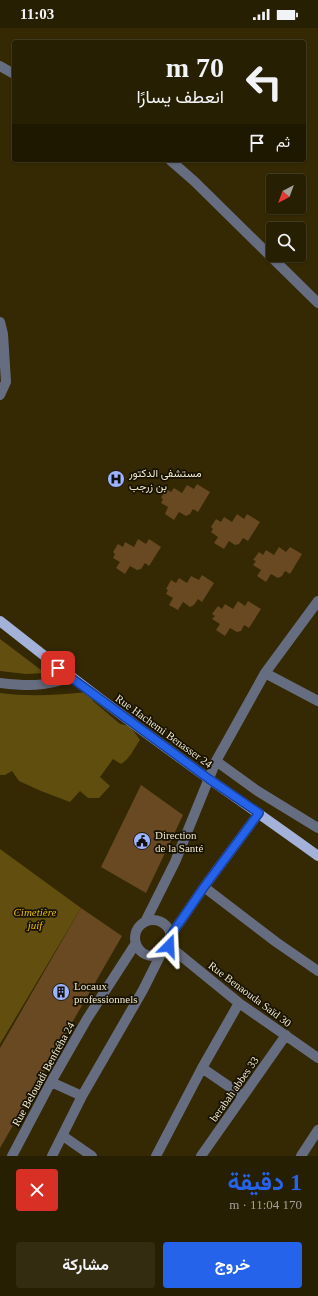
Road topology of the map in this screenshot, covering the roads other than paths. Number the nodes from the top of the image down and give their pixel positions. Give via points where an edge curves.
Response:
1 (0, 66) edge
2 (12, 73) edge
3 (172, 162) edge
4 (318, 303) edge
5 (0, 322) edge
6 (3, 359) edge
7 (0, 395) edge
8 (318, 602) edge
9 (0, 621) edge
10 (265, 673) junction
11 (70, 677) junction
12 (0, 683) edge
13 (318, 701) edge
14 (216, 761) junction
15 (209, 779) junction
16 (259, 813) junction
17 (318, 828) edge
18 (318, 856) edge
19 (204, 887) junction
20 (145, 922) junction
21 (171, 935) junction
22 (136, 942) junction
23 (169, 946) junction
24 (161, 954) junction
25 (318, 971) edge
26 (239, 1003) junction
27 (286, 1036) junction
28 (318, 1058) edge
29 (202, 1068) junction
30 (51, 1082) junction
31 (82, 1096) junction
32 (243, 1096) junction
33 (318, 1131) edge
34 (63, 1136) junction
35 (160, 1154) edge
36 (12, 1156) edge
37 (52, 1156) edge
38 (92, 1156) edge
39 (201, 1156) edge
40 (301, 1156) edge

1 - 2 street
3 - 4 street
5 - 6 street
6 - 7 street via 6,382
8 - 10 street
9 - 11 main road, Rue Hachemi Benasser 24
10 - 13 street
10 - 14 street
11 - 12 street via 36,685
11 - 15 main road, Rue Hachemi Benasser 24
14 - 15 street
14 - 17 street via 256,790
15 - 16 main road, Rue Hachemi Benasser 24
15 - 20 street via 175,862
16 - 18 main road, Rue Hachemi Benasser 24
16 - 19 street
19 - 21 street
19 - 25 street
20 - 21 street via 161,922 166,925
20 - 22 street via 137,930
21 - 23 street
22 - 24 street via 143,953 155,956
22 - 30 street, Rue Belouadi Benfréha 24
23 - 24 street
23 - 26 street, Rue Benaouda Saïd 30
24 - 31 street
26 - 27 street, Rue Benaouda Saïd 30
26 - 29 street
27 - 28 street, Rue Benaouda Saïd 30
27 - 32 street, berabah abbes 33
29 - 32 street
29 - 35 street
30 - 31 street
30 - 36 street, Rue Belouadi Benfréha 24
31 - 34 street
32 - 39 street, berabah abbes 33
33 - 40 street
34 - 37 street
34 - 38 street

